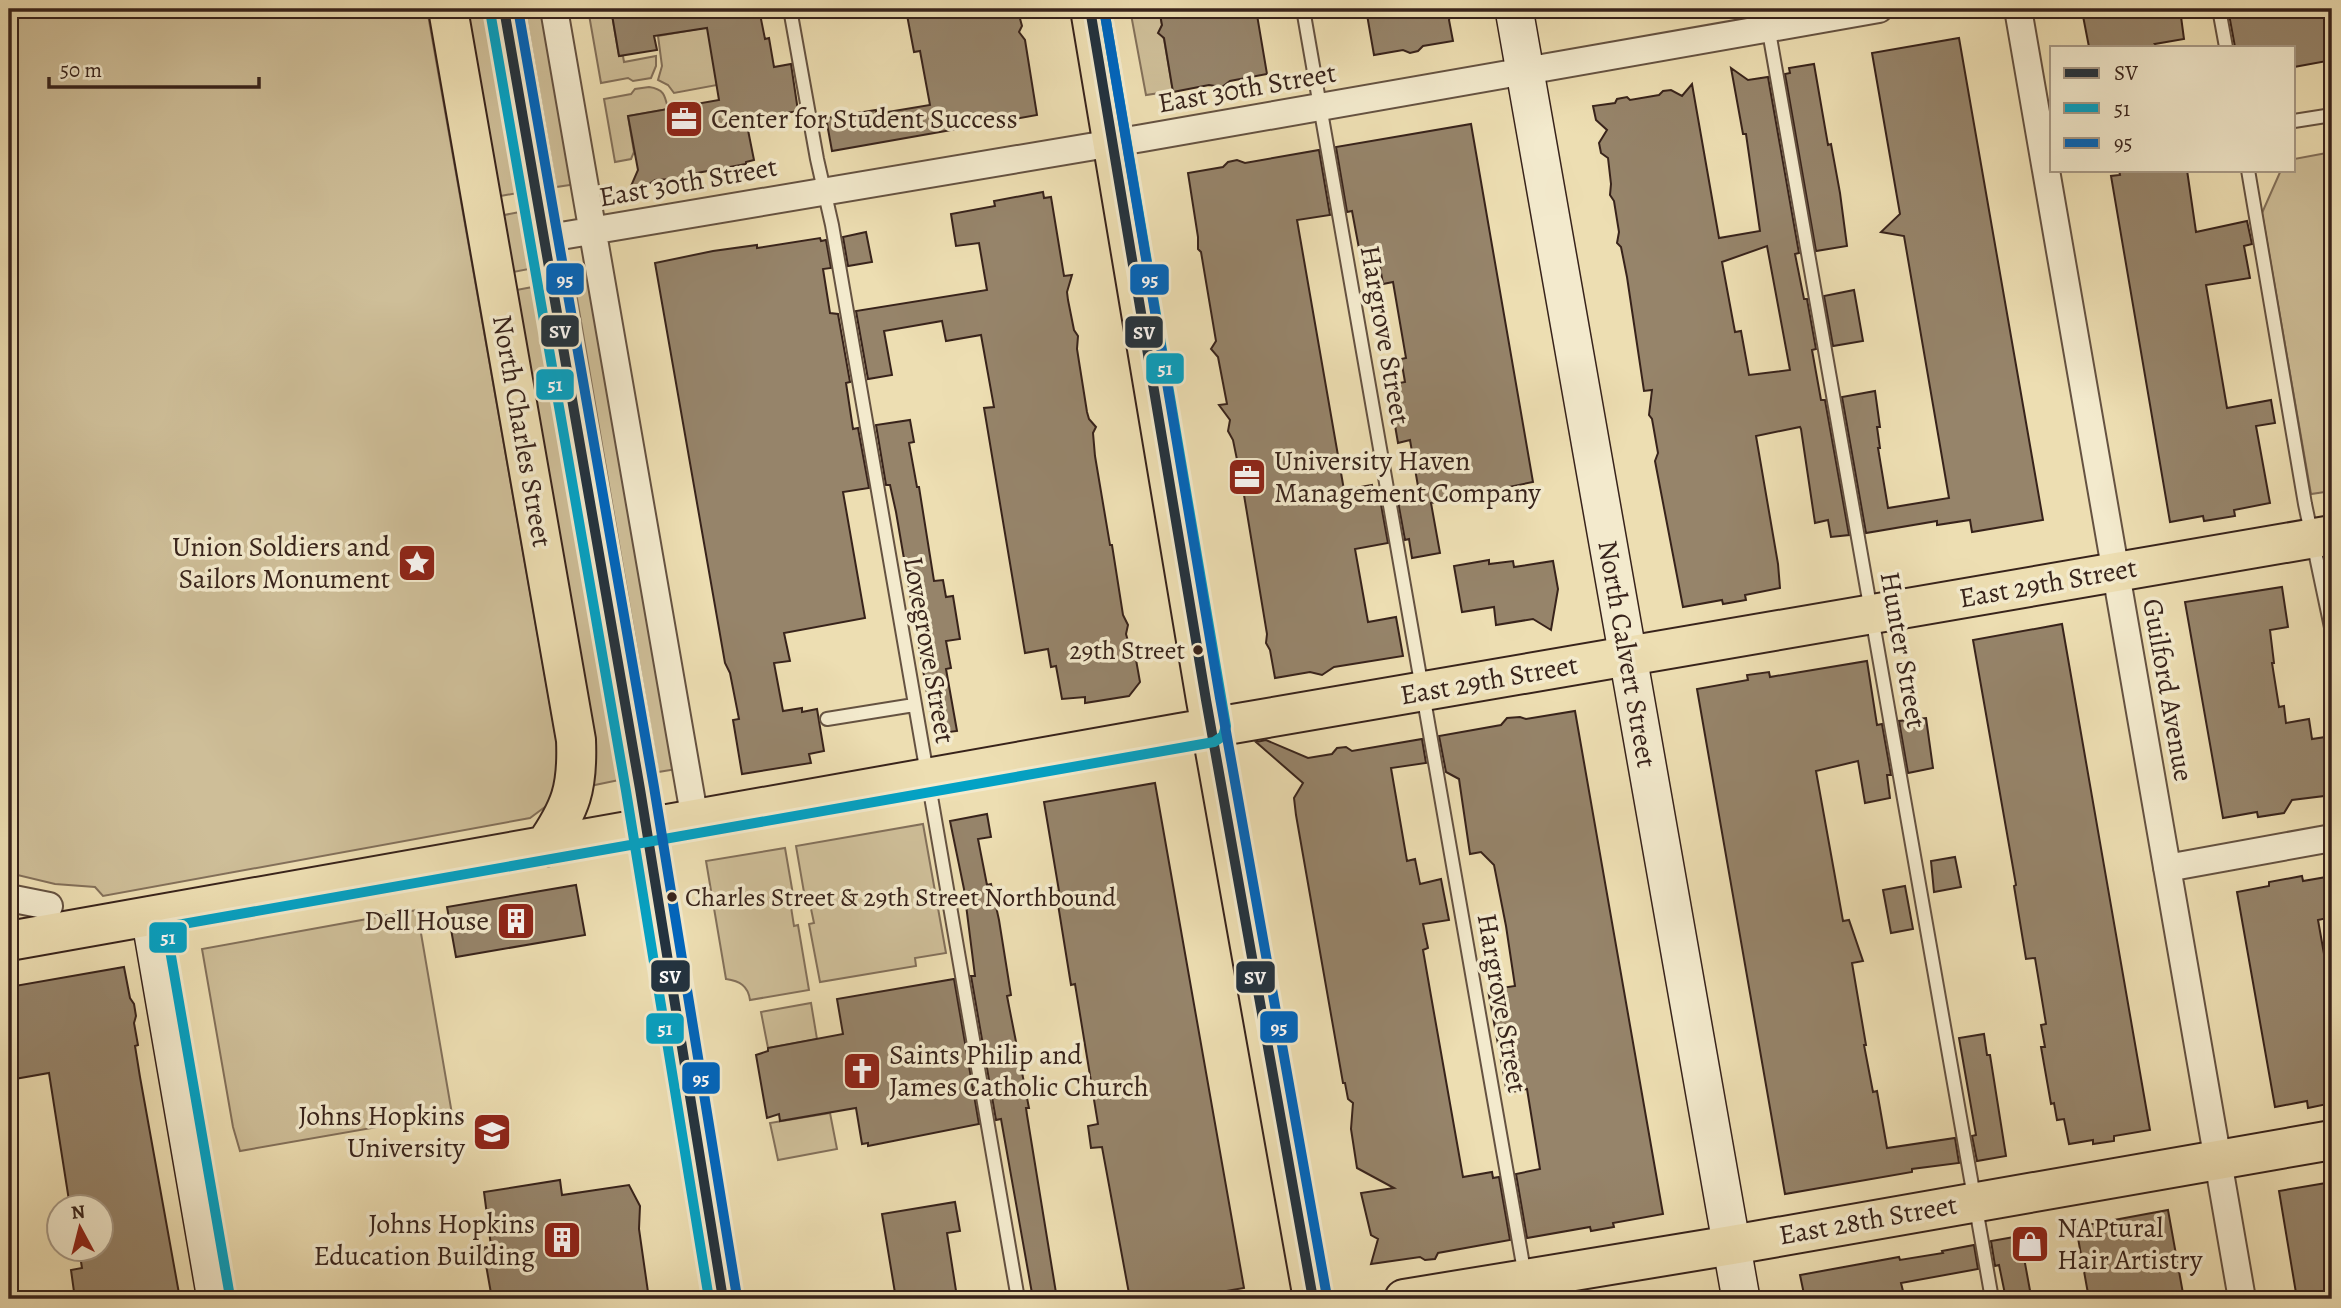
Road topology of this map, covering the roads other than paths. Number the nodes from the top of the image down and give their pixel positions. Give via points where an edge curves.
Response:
1 (448, 9) edge
2 (504, 9) edge
3 (554, 9) edge
4 (790, 9) edge
5 (1090, 9) edge
6 (1303, 9) edge
7 (1514, 9) edge
8 (1879, 9) edge
9 (2018, 9) edge
10 (2219, 9) edge
11 (1767, 19) edge
12 (2226, 46) edge
13 (1525, 71) junction
14 (1320, 107) junction
15 (2332, 115) edge
16 (2296, 121) edge
17 (1114, 143) junction
18 (2248, 172) edge
19 (824, 191) junction
20 (592, 230) junction
21 (542, 239) junction
22 (2323, 537) edge
23 (2115, 571) junction
24 (1872, 614) junction
25 (2332, 632) edge
26 (1627, 656) junction
27 (1422, 692) junction
28 (914, 705) junction
29 (827, 719) dead end
30 (1212, 728) junction
31 (927, 779) junction
32 (695, 820) junction
33 (646, 829) junction
34 (2332, 838) edge
35 (544, 847) junction
36 (2166, 868) junction
37 (9, 898) edge
38 (49, 906) dead end
39 (150, 916) junction
40 (9, 941) edge
41 (2332, 1140) edge
42 (2217, 1160) junction
43 (1974, 1201) junction
44 (1732, 1245) junction
45 (1527, 1289) edge
46 (216, 1299) edge
47 (723, 1299) edge
48 (1018, 1299) edge
49 (1313, 1299) edge
50 (1404, 1299) edge
51 (1741, 1299) edge
52 (1992, 1299) edge
53 (2242, 1299) edge

1 - 35 main road, North Charles Street via 576,740 576,780 570,801
2 - 21 main road, North Charles Street
3 - 20 street
4 - 19 lane, Lovegrove Street
5 - 17 main road
6 - 14 lane, Hargrove Street
7 - 13 main road, North Calvert Street
8 - 11 street, East 30th Street
9 - 23 street, Guilford Avenue
10 - 12 lane
11 - 13 street, East 30th Street
11 - 24 lane, Hunter Street
13 - 14 street, East 30th Street
13 - 26 main road, North Calvert Street
14 - 17 street, East 30th Street
14 - 27 lane, Hargrove Street
15 - 16 lane
17 - 19 street, East 30th Street
17 - 30 main road
18 - 22 lane
19 - 20 street, East 30th Street
19 - 28 lane, Lovegrove Street
20 - 21 street, East 30th Street
20 - 32 street
21 - 33 main road, North Charles Street
22 - 23 main road, East 29th Street
22 - 25 lane
23 - 24 main road, East 29th Street
23 - 36 street, Guilford Avenue
24 - 26 main road, East 29th Street
24 - 43 lane, Hunter Street
26 - 27 main road, East 29th Street
26 - 44 main road, North Calvert Street
27 - 30 main road, East 29th Street
27 - 45 lane, Hargrove Street
28 - 29 lane
28 - 31 lane, Lovegrove Street
30 - 31 main road, East 29th Street
30 - 49 main road
31 - 32 main road, East 29th Street
31 - 48 lane, Lovegrove Street
32 - 33 main road, East 29th Street
33 - 35 main road, East 29th Street
33 - 47 main road, North Charles Street
34 - 36 street
35 - 39 main road, East 29th Street
36 - 42 street, Guilford Avenue
37 - 38 street
39 - 40 main road, East 29th Street
39 - 46 main road
41 - 42 main road, East 28th Street
42 - 43 main road, East 28th Street
42 - 53 street, Guilford Avenue
43 - 44 main road, East 28th Street
43 - 52 lane, Hunter Street
44 - 45 main road, East 28th Street
44 - 51 main road, North Calvert Street
45 - 50 main road, East 28th Street

